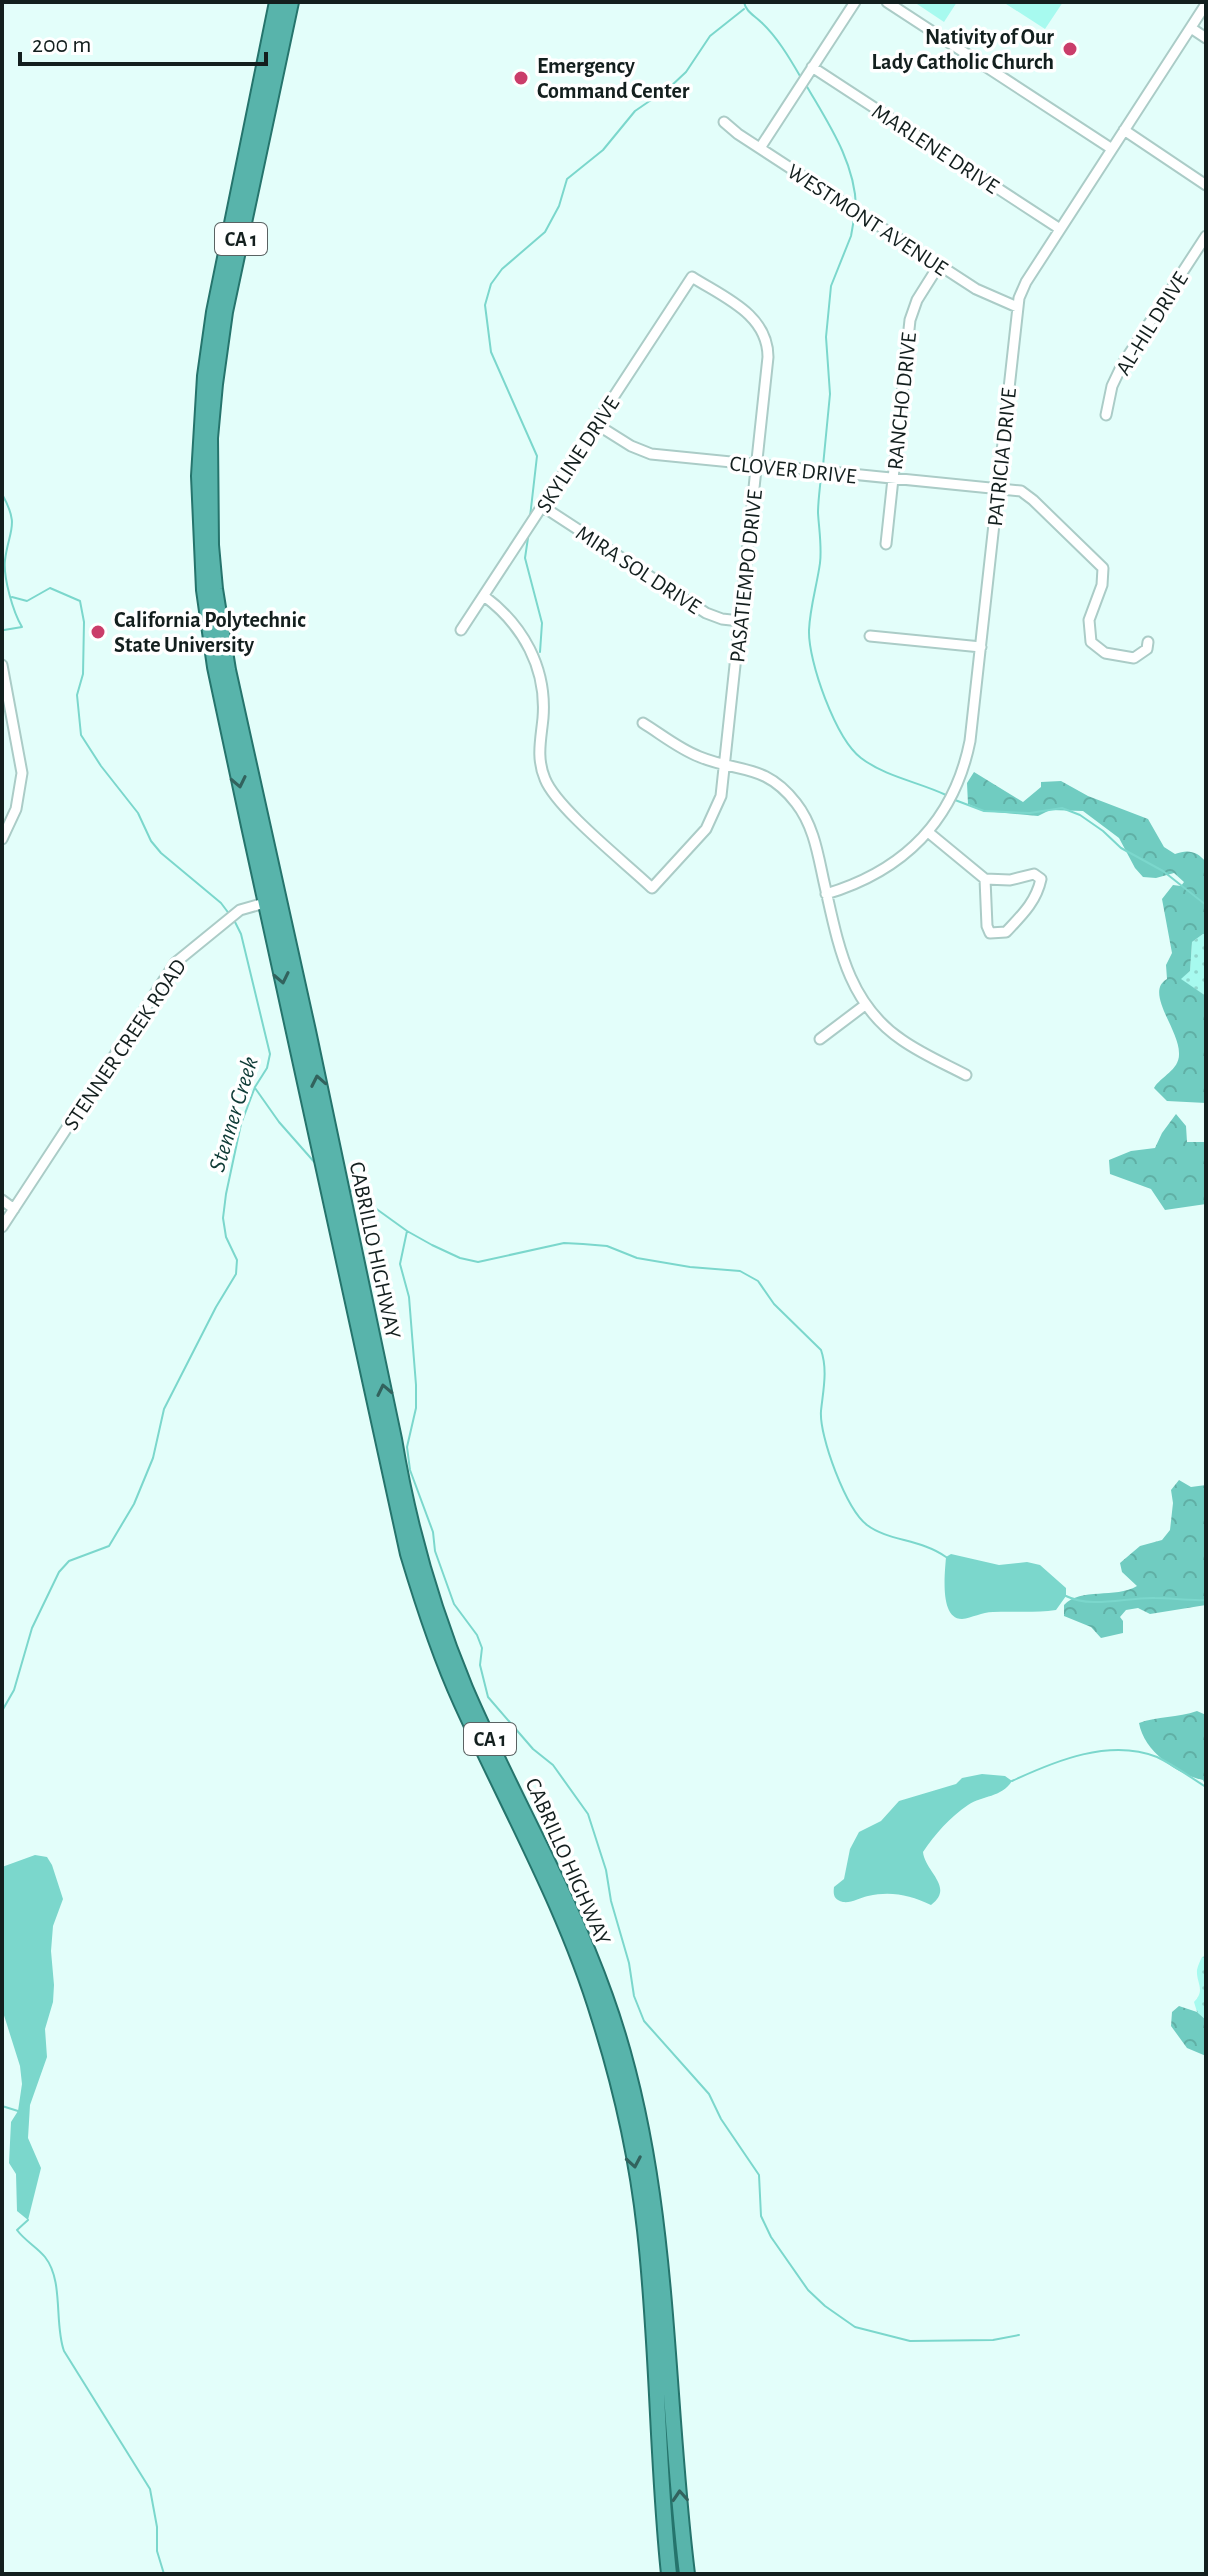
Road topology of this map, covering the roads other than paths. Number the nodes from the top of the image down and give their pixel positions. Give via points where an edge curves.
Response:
1 (277, 2) edge
2 (291, 2) edge
3 (855, 2) edge
4 (887, 2) edge
5 (1206, 4) edge
6 (1191, 28) junction
7 (1206, 38) edge
8 (812, 67) junction
9 (724, 122) dead end
10 (1124, 130) junction
11 (760, 148) junction
12 (1112, 149) junction
13 (1206, 185) edge
14 (1060, 229) junction
15 (1206, 236) edge
16 (939, 265) junction
17 (692, 277) joint
18 (1017, 307) junction
19 (1106, 415) dead end
20 (596, 424) junction
21 (757, 465) junction
22 (893, 479) junction
23 (997, 491) junction
24 (542, 506) junction
25 (886, 544) dead end
26 (484, 596) junction
27 (740, 621) junction
28 (461, 630) dead end
29 (870, 636) dead end
30 (1148, 642) dead end
31 (981, 647) junction
32 (2, 665) edge
33 (643, 723) dead end
34 (725, 764) junction
35 (928, 832) junction
36 (2, 839) edge
37 (985, 879) junction
38 (826, 894) junction
39 (272, 901) junction
40 (865, 1005) junction
41 (820, 1039) dead end
42 (966, 1075) dead end
43 (2, 1200) edge
44 (14, 1209) junction
45 (2, 1227) edge
46 (669, 2574) edge
47 (687, 2574) edge

1 -> 39 highway, CA 1 via 214,312 199,476 209,631
2 - 39 highway, CA 1 via 225,312 210,479 220,627
3 - 8 street
4 - 12 street
5 - 6 street, PATRICIA DRIVE
6 - 7 street
6 - 10 street, PATRICIA DRIVE
8 - 11 street
8 - 14 street, MARLENE DRIVE
9 - 11 street, WESTMONT AVENUE
10 - 12 street, PATRICIA DRIVE
10 - 13 street
11 - 16 street, WESTMONT AVENUE
12 - 14 street, PATRICIA DRIVE
14 - 18 street, PATRICIA DRIVE via 1026,282
15 - 19 street, AL-HIL DRIVE via 1122,365
16 - 18 street, WESTMONT AVENUE
16 - 22 street, RANCHO DRIVE via 910,320
17 - 20 street, SKYLINE DRIVE
17 - 21 street, PASATIEMPO DRIVE via 747,313 766,337
18 - 23 street, PATRICIA DRIVE
20 - 21 street, CLOVER DRIVE via 651,454
20 - 24 street, SKYLINE DRIVE
21 - 22 street, CLOVER DRIVE
21 - 27 street, PASATIEMPO DRIVE
22 - 23 street, CLOVER DRIVE
22 - 25 street, RANCHO DRIVE
23 - 30 street, CLOVER DRIVE via 1021,491 1103,568 1089,620 1096,648 1134,658
23 - 31 street, PATRICIA DRIVE
24 - 26 street, SKYLINE DRIVE
24 - 27 street, MIRA SOL DRIVE via 706,613
26 - 28 street, SKYLINE DRIVE
26 - 34 street, PASATIEMPO DRIVE via 518,629 539,671 539,757 548,786 652,888 712,819
27 - 34 street, PASATIEMPO DRIVE
29 - 31 street
31 - 35 street, PATRICIA DRIVE via 968,752 948,804
32 - 36 street via 22,773 16,809
33 - 34 street via 692,754
34 - 38 street via 768,778 796,803 814,838
35 - 37 street
35 - 38 street, PATRICIA DRIVE via 882,871
37 - 37 street via 987,926 990,933 1006,932 1027,911 1041,879 1034,874
38 - 40 street via 846,972
39 - 44 street, STENNER CREEK ROAD via 240,910 175,963
39 -> 46 highway, CABRILLO HIGHWAY / CA 1 via 408,1554 459,1700 581,1965 619,2092 645,2229
47 -> 39 highway, CABRILLO HIGHWAY / CA 1 via 659,2246 627,2070 605,1996 554,1873 466,1690 428,1587
40 - 41 street
40 - 42 street via 899,1038
43 - 44 street
44 - 45 street, STENNER CREEK ROAD

